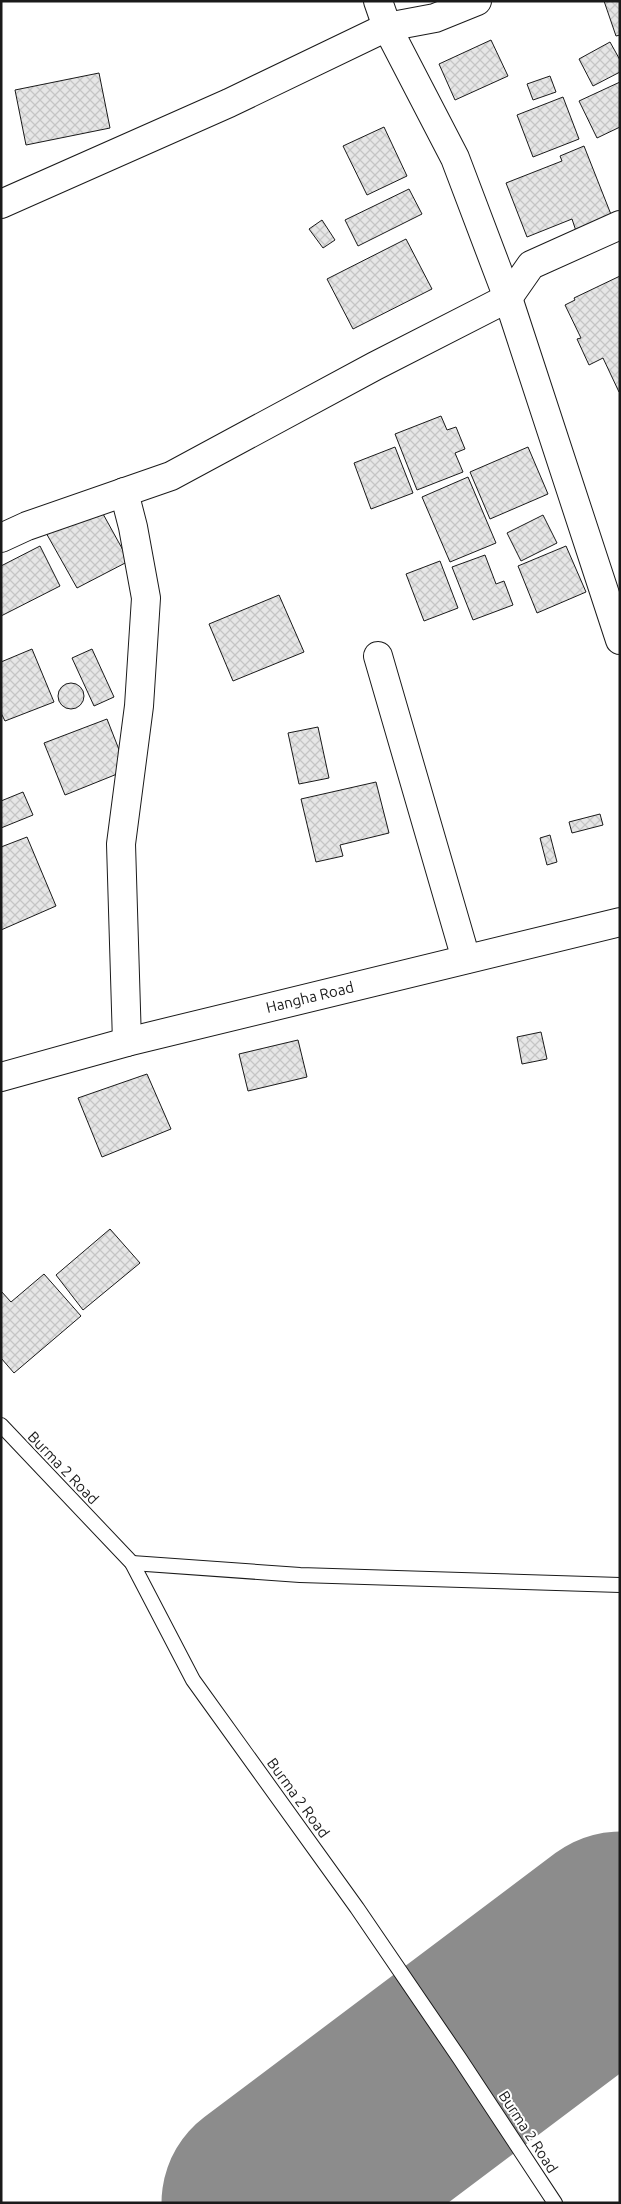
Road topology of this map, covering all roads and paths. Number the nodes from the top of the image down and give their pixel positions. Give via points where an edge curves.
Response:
1 (378, 1) edge
2 (477, 1) edge
3 (387, 27) junction
4 (1, 204) edge
5 (620, 225) edge
6 (508, 298) junction
7 (124, 492) junction
8 (1, 538) edge
9 (620, 640) edge
10 (378, 656) dead end
11 (620, 922) edge
12 (466, 960) junction
13 (127, 1042) junction
14 (1, 1077) edge
15 (1, 1425) edge
16 (132, 1563) junction
17 (620, 1584) edge
18 (554, 2203) edge

1 - 3 main road
2 - 3 main road via 434,18
3 - 4 main road via 229,103
3 - 6 main road via 455,158
5 - 6 main road via 531,265
6 - 7 main road via 171,476
6 - 9 main road
7 - 8 main road
7 - 13 main road via 146,598 139,706 121,844
10 - 12 main road
11 - 12 main road, Hangha Road
12 - 13 main road, Hangha Road
13 - 14 main road, Hangha Road
15 - 16 lane, Burma 2 Road
16 - 17 lane via 300,1575
16 - 18 lane, Burma 2 Road via 193,1680 357,1908

